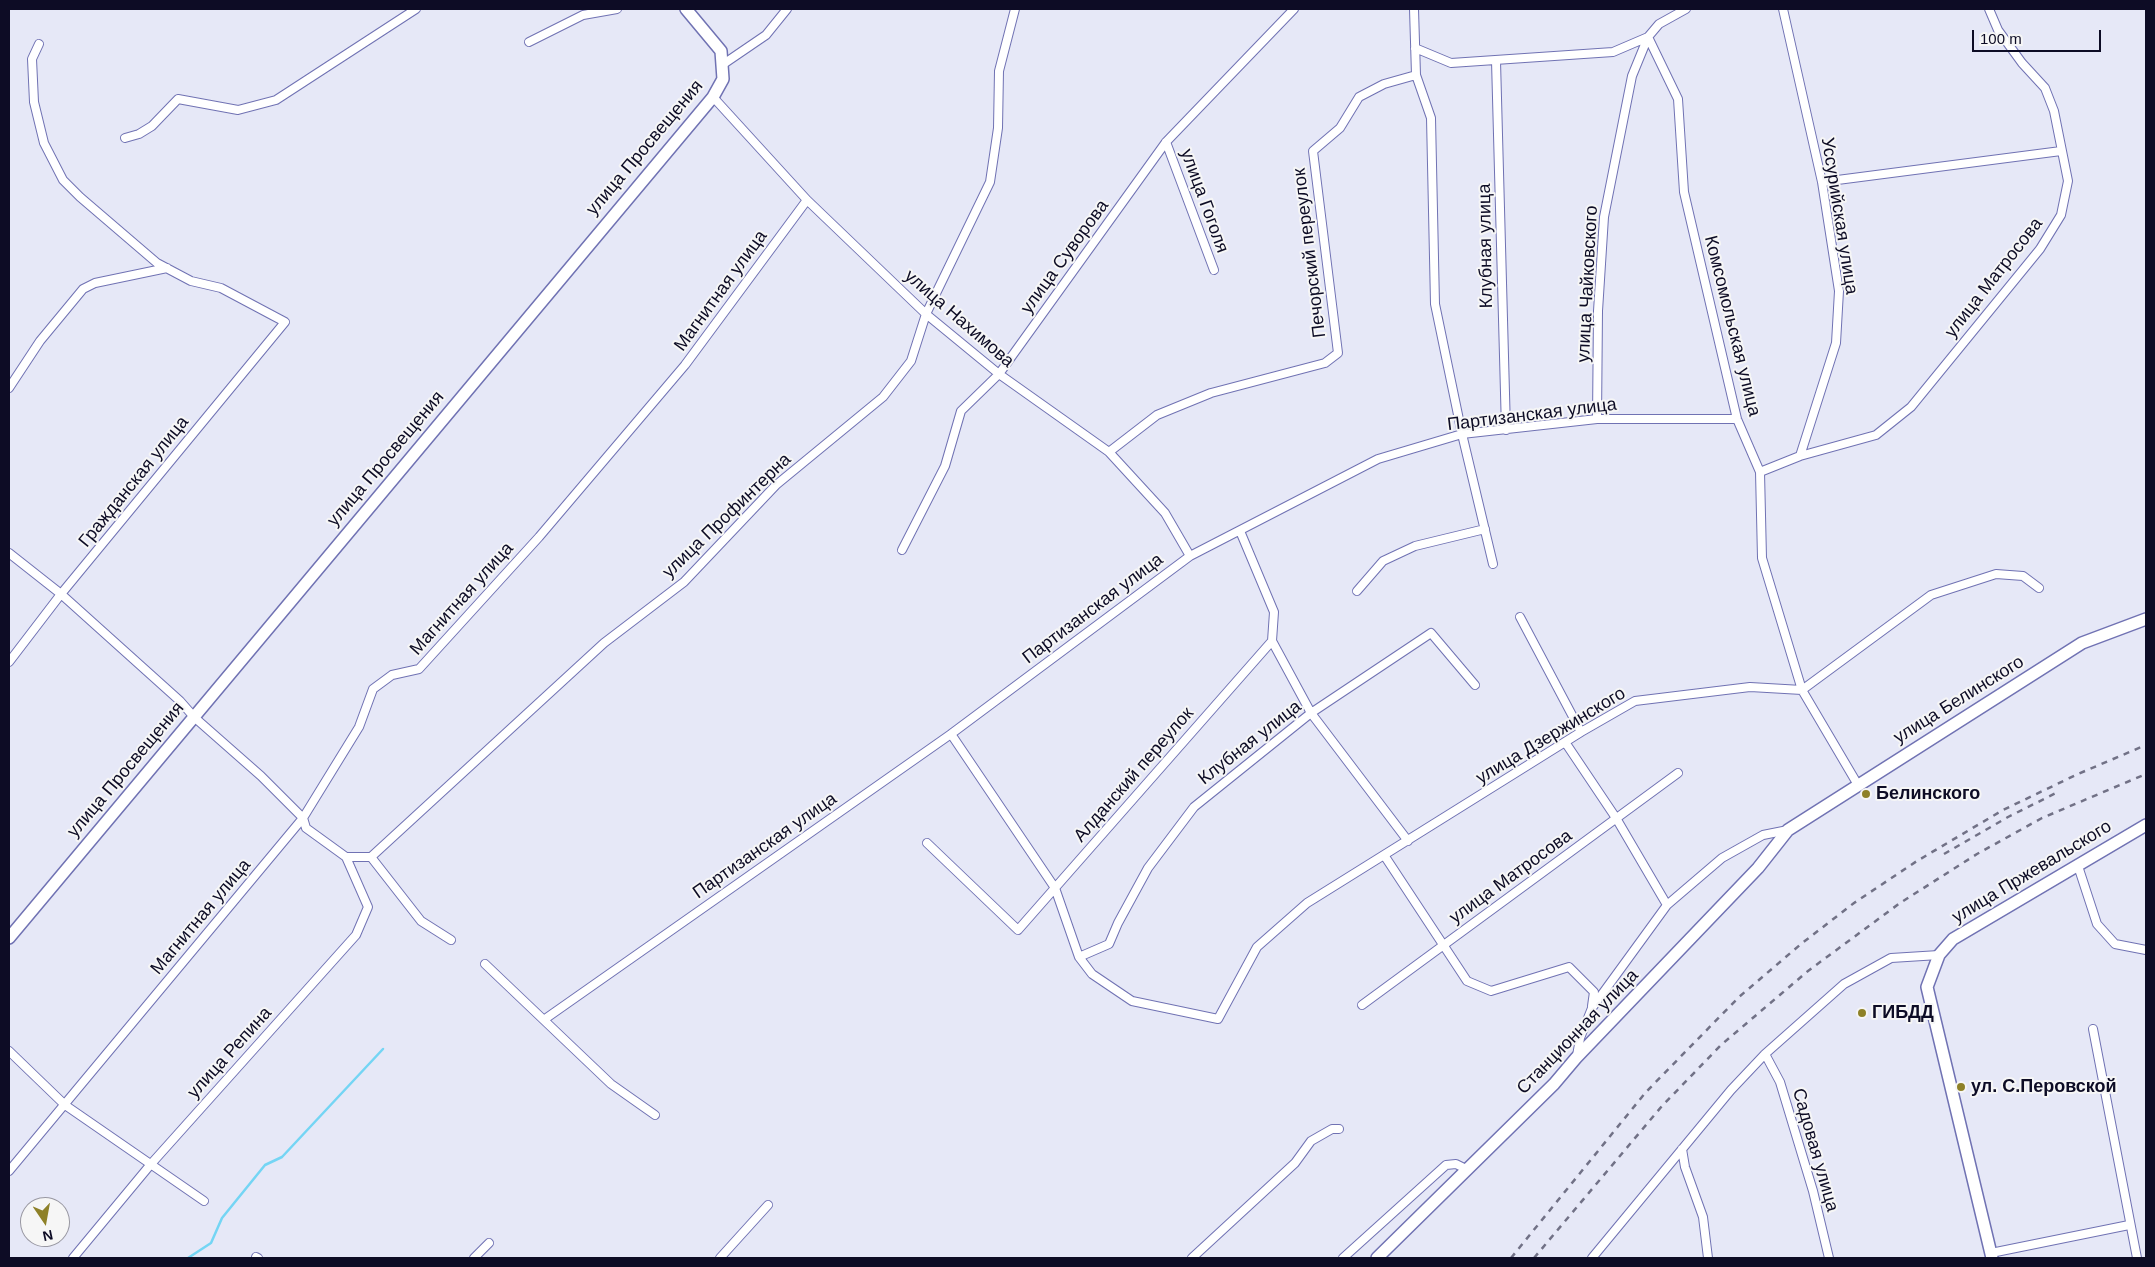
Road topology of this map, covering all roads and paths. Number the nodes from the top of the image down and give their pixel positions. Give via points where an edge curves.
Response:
1 (416, 9) edge
2 (617, 9) edge
3 (686, 9) edge
4 (787, 9) edge
5 (1015, 9) edge
6 (1294, 9) edge
7 (1414, 9) edge
8 (1686, 9) edge
9 (1783, 9) edge
10 (1989, 9) edge
11 (1648, 37) junction
12 (529, 42) dead end
13 (40, 44) dead end
14 (1415, 48) junction
15 (1496, 61) junction
16 (722, 64) junction
17 (1416, 75) junction
18 (712, 97) junction
19 (125, 138) dead end
20 (1166, 142) junction
21 (2061, 151) junction
22 (1822, 182) junction
23 (807, 200) junction
24 (167, 268) junction
25 (1214, 270) dead end
26 (926, 314) junction
27 (999, 374) junction
28 (9, 388) edge
29 (1597, 419) junction
30 (1737, 419) junction
31 (1506, 430) junction
32 (1462, 434) junction
33 (1109, 452) junction
34 (1800, 456) junction
35 (1760, 472) junction
36 (1485, 529) junction
37 (1240, 531) junction
38 (902, 550) dead end
39 (9, 553) edge
40 (1190, 556) junction
41 (1493, 564) dead end
42 (2039, 588) dead end
43 (1357, 591) dead end
44 (60, 594) junction
45 (1520, 616) dead end
46 (2146, 619) edge
47 (1272, 641) junction
48 (9, 662) edge
49 (1475, 685) dead end
50 (1802, 690) junction
51 (1311, 713) junction
52 (194, 717) junction
53 (1581, 732) junction
54 (951, 734) junction
55 (1566, 742) junction
56 (1678, 773) dead end
57 (1858, 785) junction
58 (302, 818) junction
59 (1616, 818) junction
60 (2146, 825) edge
61 (1792, 826) junction
62 (1408, 841) junction
63 (927, 843) dead end
64 (1384, 855) junction
65 (346, 857) junction
66 (371, 857) junction
67 (2078, 866) junction
68 (1055, 888) junction
69 (1667, 905) junction
70 (9, 938) edge
71 (451, 940) dead end
72 (1444, 944) junction
73 (2146, 950) edge
74 (1939, 955) junction
75 (1079, 957) junction
76 (485, 964) dead end
77 (1362, 1004) dead end
78 (1592, 1008) junction
79 (545, 1019) junction
80 (2093, 1029) dead end
81 (9, 1051) edge
82 (1765, 1054) junction
83 (1576, 1058) junction
84 (65, 1104) junction
85 (655, 1115) dead end
86 (1339, 1128) dead end
87 (1682, 1149) junction
88 (151, 1164) junction
89 (1468, 1170) junction
90 (9, 1171) edge
91 (204, 1202) dead end
92 (768, 1205) dead end
93 (2129, 1225) junction
94 (490, 1243) dead end
95 (1991, 1256) edge
96 (73, 1258) edge
97 (474, 1258) edge
98 (720, 1258) edge
99 (1192, 1258) edge
100 (1343, 1258) edge
101 (1377, 1258) edge
102 (1592, 1258) edge
103 (1708, 1258) edge
104 (1829, 1258) edge
105 (2136, 1258) edge

1 - 19 street via 276,100 238,110 178,100 152,126
2 - 12 street via 583,15
3 - 16 main road via 721,51
4 - 16 street via 766,35
5 - 26 street, улица Профинтерна via 999,71 998,128 990,182
6 - 20 street, улица Суворова
7 - 14 street
8 - 11 street via 1659,24
9 - 22 street, Уссурийская улица
10 - 21 street, улица Матросова via 1998,30 2045,88 2054,111
11 - 15 street via 1613,52
11 - 29 street, улица Чайковского via 1632,76 1604,217 1598,311
11 - 30 street, Комсомольская улица via 1678,99 1684,192
13 - 24 street via 32,59 34,102 44,143 63,180
14 - 15 street via 1451,62
14 - 17 street
15 - 31 street, Клубная улица
16 - 18 main road, улица Просвещения via 723,79
17 - 32 street via 1431,118 1435,304
17 - 33 street, Печорский переулок via 1384,84 1359,97 1340,128 1313,151 1338,353 1325,363 1211,393 1157,415
18 - 23 street, улица Нахимова
18 - 52 main road, улица Просвещения
20 - 25 street, улица Гоголя
20 - 27 street, улица Суворова
21 - 22 street
21 - 34 street, улица Матросова via 2068,181 2061,215 2040,249 1911,407 1876,435
22 - 34 street, Уссурийская улица via 1839,291 1836,343
23 - 26 street, улица Нахимова
23 - 58 street, Магнитная улица via 686,365 538,537 419,669 392,675 373,689 359,727
24 - 28 street via 95,283 84,289 40,340
24 - 44 street, Гражданская улица via 191,281 221,288 285,322
26 - 27 street, улица Нахимова
26 - 66 street, улица Профинтерна via 911,362 883,397 776,485 684,582 604,643
27 - 33 street, улица Нахимова
27 - 38 street, улица Суворова via 961,411 946,466
29 - 30 street, Партизанская улица
29 - 31 street, Партизанская улица
30 - 35 street, Комсомольская улица
31 - 32 street, Партизанская улица
32 - 36 street
32 - 37 street, Партизанская улица via 1378,459
33 - 40 street, улица Нахимова via 1165,513
34 - 35 street, улица Матросова
35 - 50 street, Комсомольская улица via 1762,558
36 - 41 street
36 - 43 street via 1415,546 1383,561
37 - 40 street, Партизанская улица
37 - 47 street via 1274,612
39 - 44 street
40 - 54 street, Партизанская улица
42 - 50 street via 2023,576 1996,574 1931,595
44 - 48 street, Гражданская улица
44 - 52 street
45 - 53 street
46 - 57 main road, улица Белинского via 2082,643
47 - 51 street
47 - 68 street, Алданский переулок
49 - 51 street, Клубная улица via 1431,633
50 - 53 street, улица Дзержинского via 1750,687 1635,701
50 - 57 street, Комсомольская улица
51 - 62 street
51 - 75 street, Клубная улица via 1194,806 1148,868 1110,944
52 - 58 street via 261,776
52 - 70 main road, улица Просвещения
53 - 55 street, улица Дзержинского
54 - 68 street
54 - 79 street, Партизанская улица
55 - 59 street
55 - 62 street, улица Дзержинского
56 - 59 street, улица Матросова
57 - 61 main road, улица Белинского
58 - 65 street via 306,828
58 - 84 street, Магнитная улица
59 - 69 street
59 - 72 street, улица Матросова
60 - 67 main road, улица Пржевальского
61 - 69 street, улица Белинского via 1763,835 1722,858
61 - 83 main road, Станционная улица via 1758,868
62 - 64 street, улица Дзержинского
63 - 68 street, Алданский переулок via 1018,930
64 - 72 street
64 - 75 street, улица Дзержинского via 1307,903 1257,947 1218,1019 1132,1001 1092,974
65 - 66 street
65 - 88 street, улица Репина via 368,907 356,936
66 - 71 street via 421,921
67 - 73 street via 2097,924 2115,944
67 - 74 main road, улица Пржевальского via 1954,940
68 - 75 street
69 - 78 street, улица Белинского
72 - 77 street, улица Матросова
72 - 78 street via 1467,981 1491,991 1569,967 1594,992
74 - 82 street via 1891,958 1844,984
74 - 95 main road via 1927,987
76 - 79 street
78 - 83 street, улица Белинского
79 - 85 street via 611,1084
80 - 93 street
81 - 84 street
82 - 87 street
82 - 104 street, Садовая улица via 1780,1082 1813,1191
83 - 89 main road, Станционная улица
84 - 88 street
84 - 90 street, Магнитная улица
86 - 99 street via 1311,1141 1295,1163
87 - 102 street
87 - 103 street via 1685,1167 1703,1216
88 - 91 street
88 - 96 street, улица Репина
89 - 100 street via 1456,1164 1446,1165
89 - 101 main road, Станционная улица
92 - 98 street
93 - 95 street
93 - 105 street
94 - 97 street

